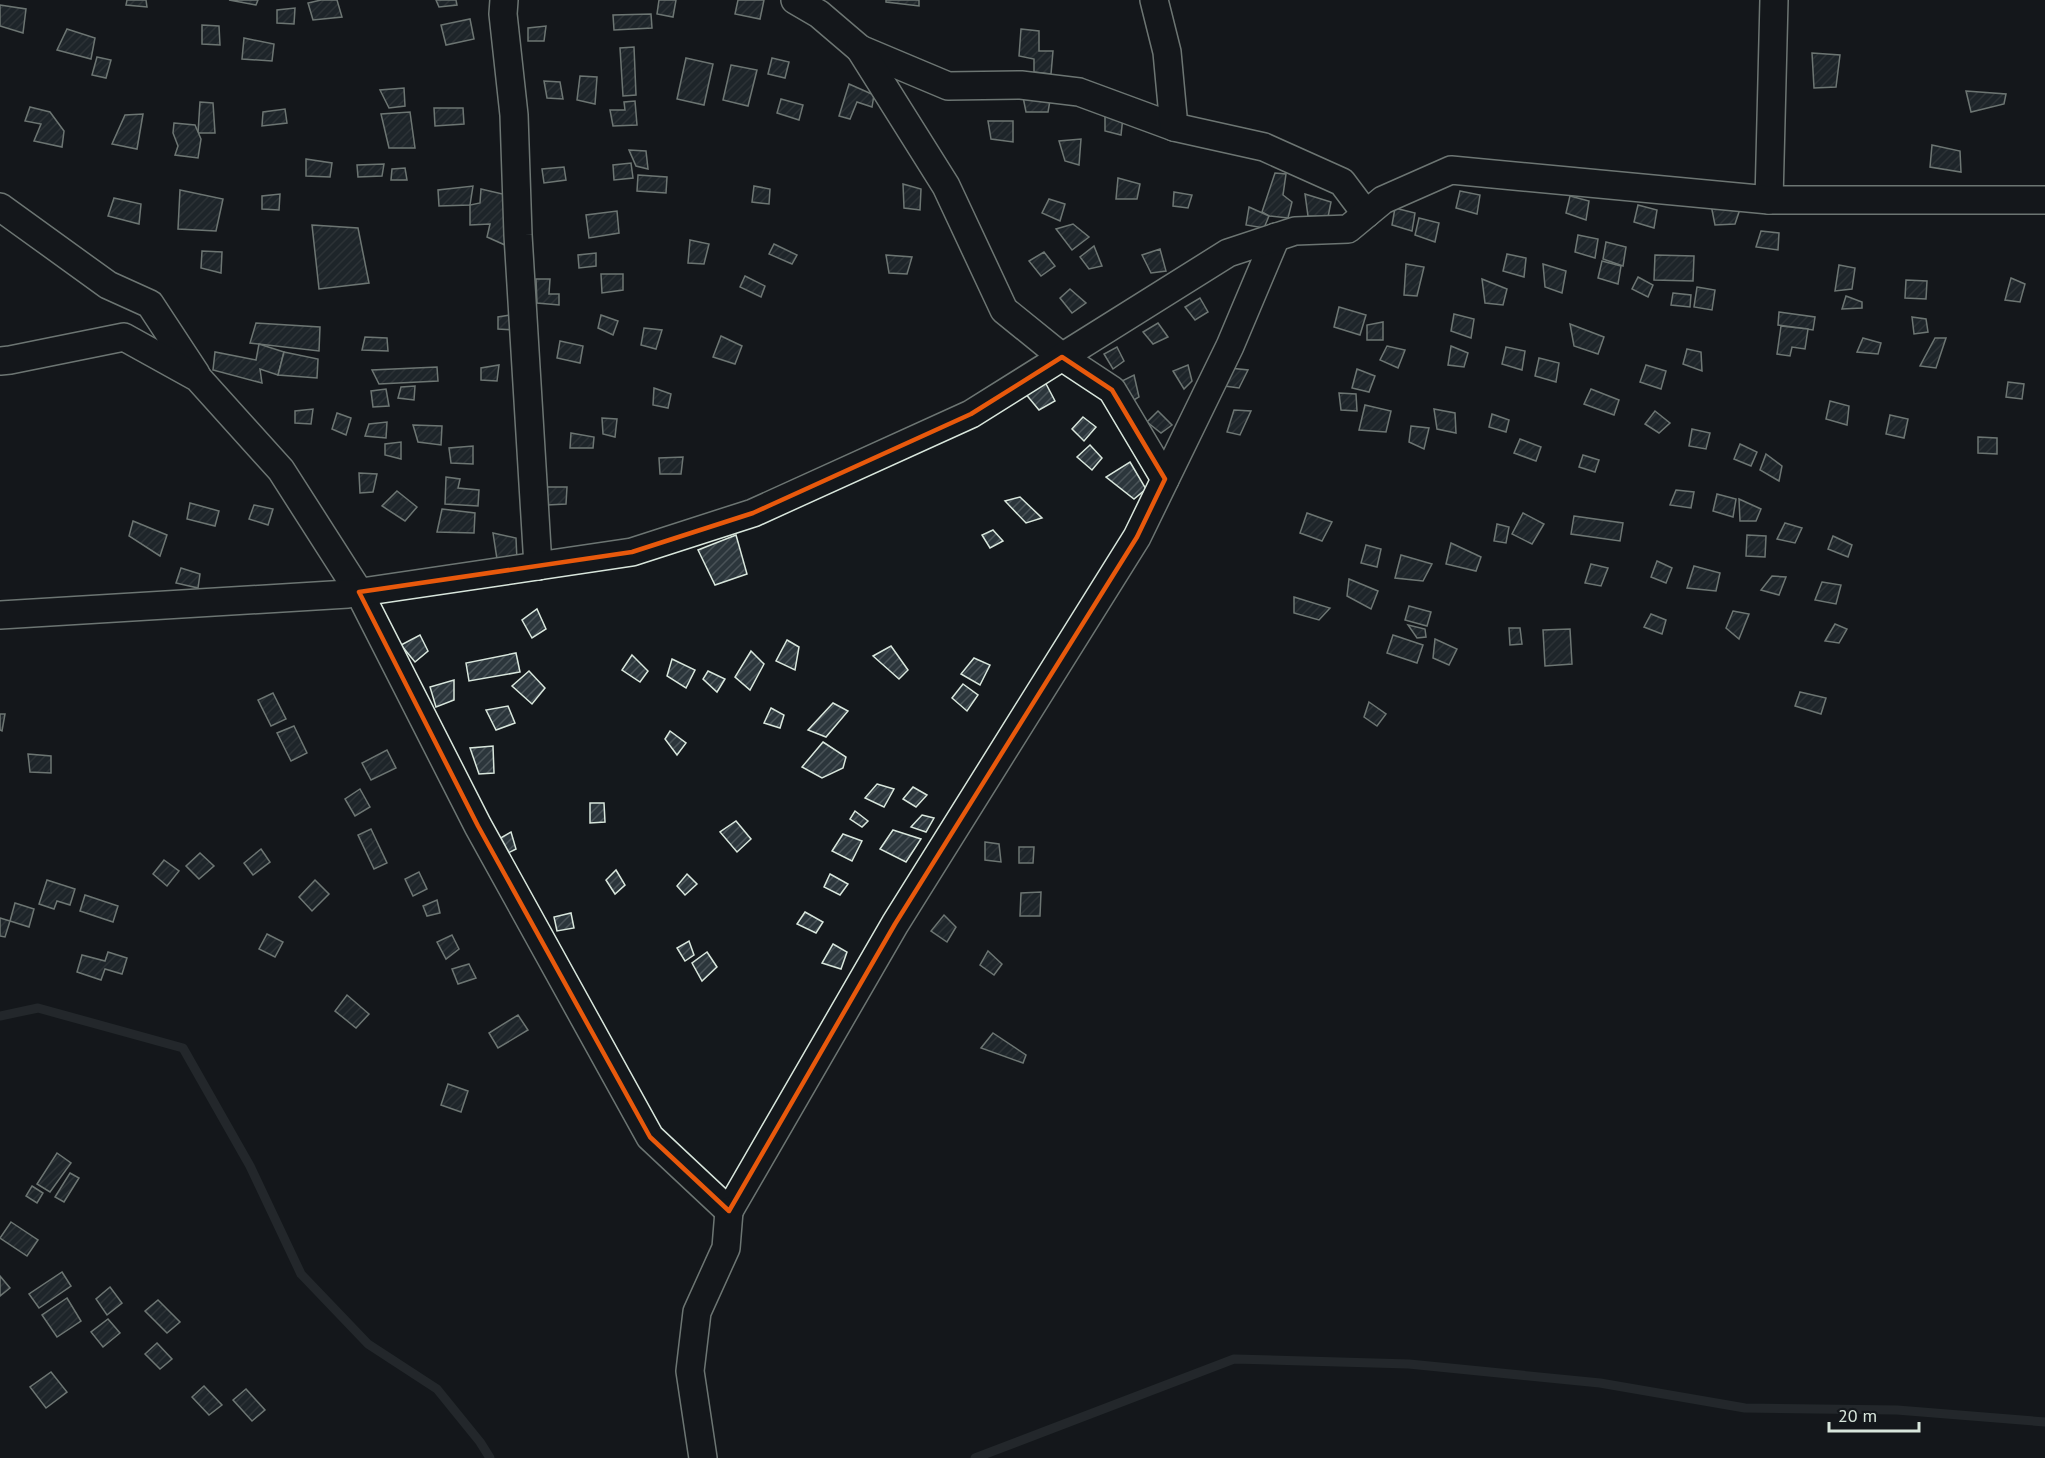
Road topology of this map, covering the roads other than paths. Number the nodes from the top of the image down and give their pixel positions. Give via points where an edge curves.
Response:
1 (504, 0) edge
2 (795, 0) edge
3 (1154, 0) edge
4 (1773, 0) edge
5 (860, 49) junction
6 (1174, 127) junction
7 (1769, 200) junction
8 (2045, 200) edge
9 (0, 207) edge
10 (1366, 214) junction
11 (1276, 237) junction
12 (1062, 357) junction
13 (0, 361) edge
14 (198, 378) junction
15 (1165, 479) junction
16 (538, 566) junction
17 (359, 592) junction
18 (0, 615) edge
19 (729, 1211) junction
20 (703, 1458) edge

1 - 16 street via 514,116
2 - 5 street via 819,14
3 - 6 street via 1167,52
4 - 7 street
5 - 6 street via 948,86 1021,85 1079,92
5 - 12 street via 946,186 1004,310
6 - 10 street via 1264,147 1342,182
7 - 8 street
7 - 10 street via 1451,170 1383,200
9 - 14 street via 108,285 150,304
10 - 11 street via 1348,229 1295,231
11 - 12 street via 1228,253
11 - 15 street via 1230,346
12 - 15 street via 1112,390
12 - 16 street via 970,414 753,513 632,552
13 - 14 street via 124,337
14 - 17 street via 281,470
15 - 19 street via 1137,537 895,924
16 - 17 street
17 - 18 street
17 - 19 street via 478,826 650,1137
19 - 20 street via 726,1248 698,1312 690,1371

